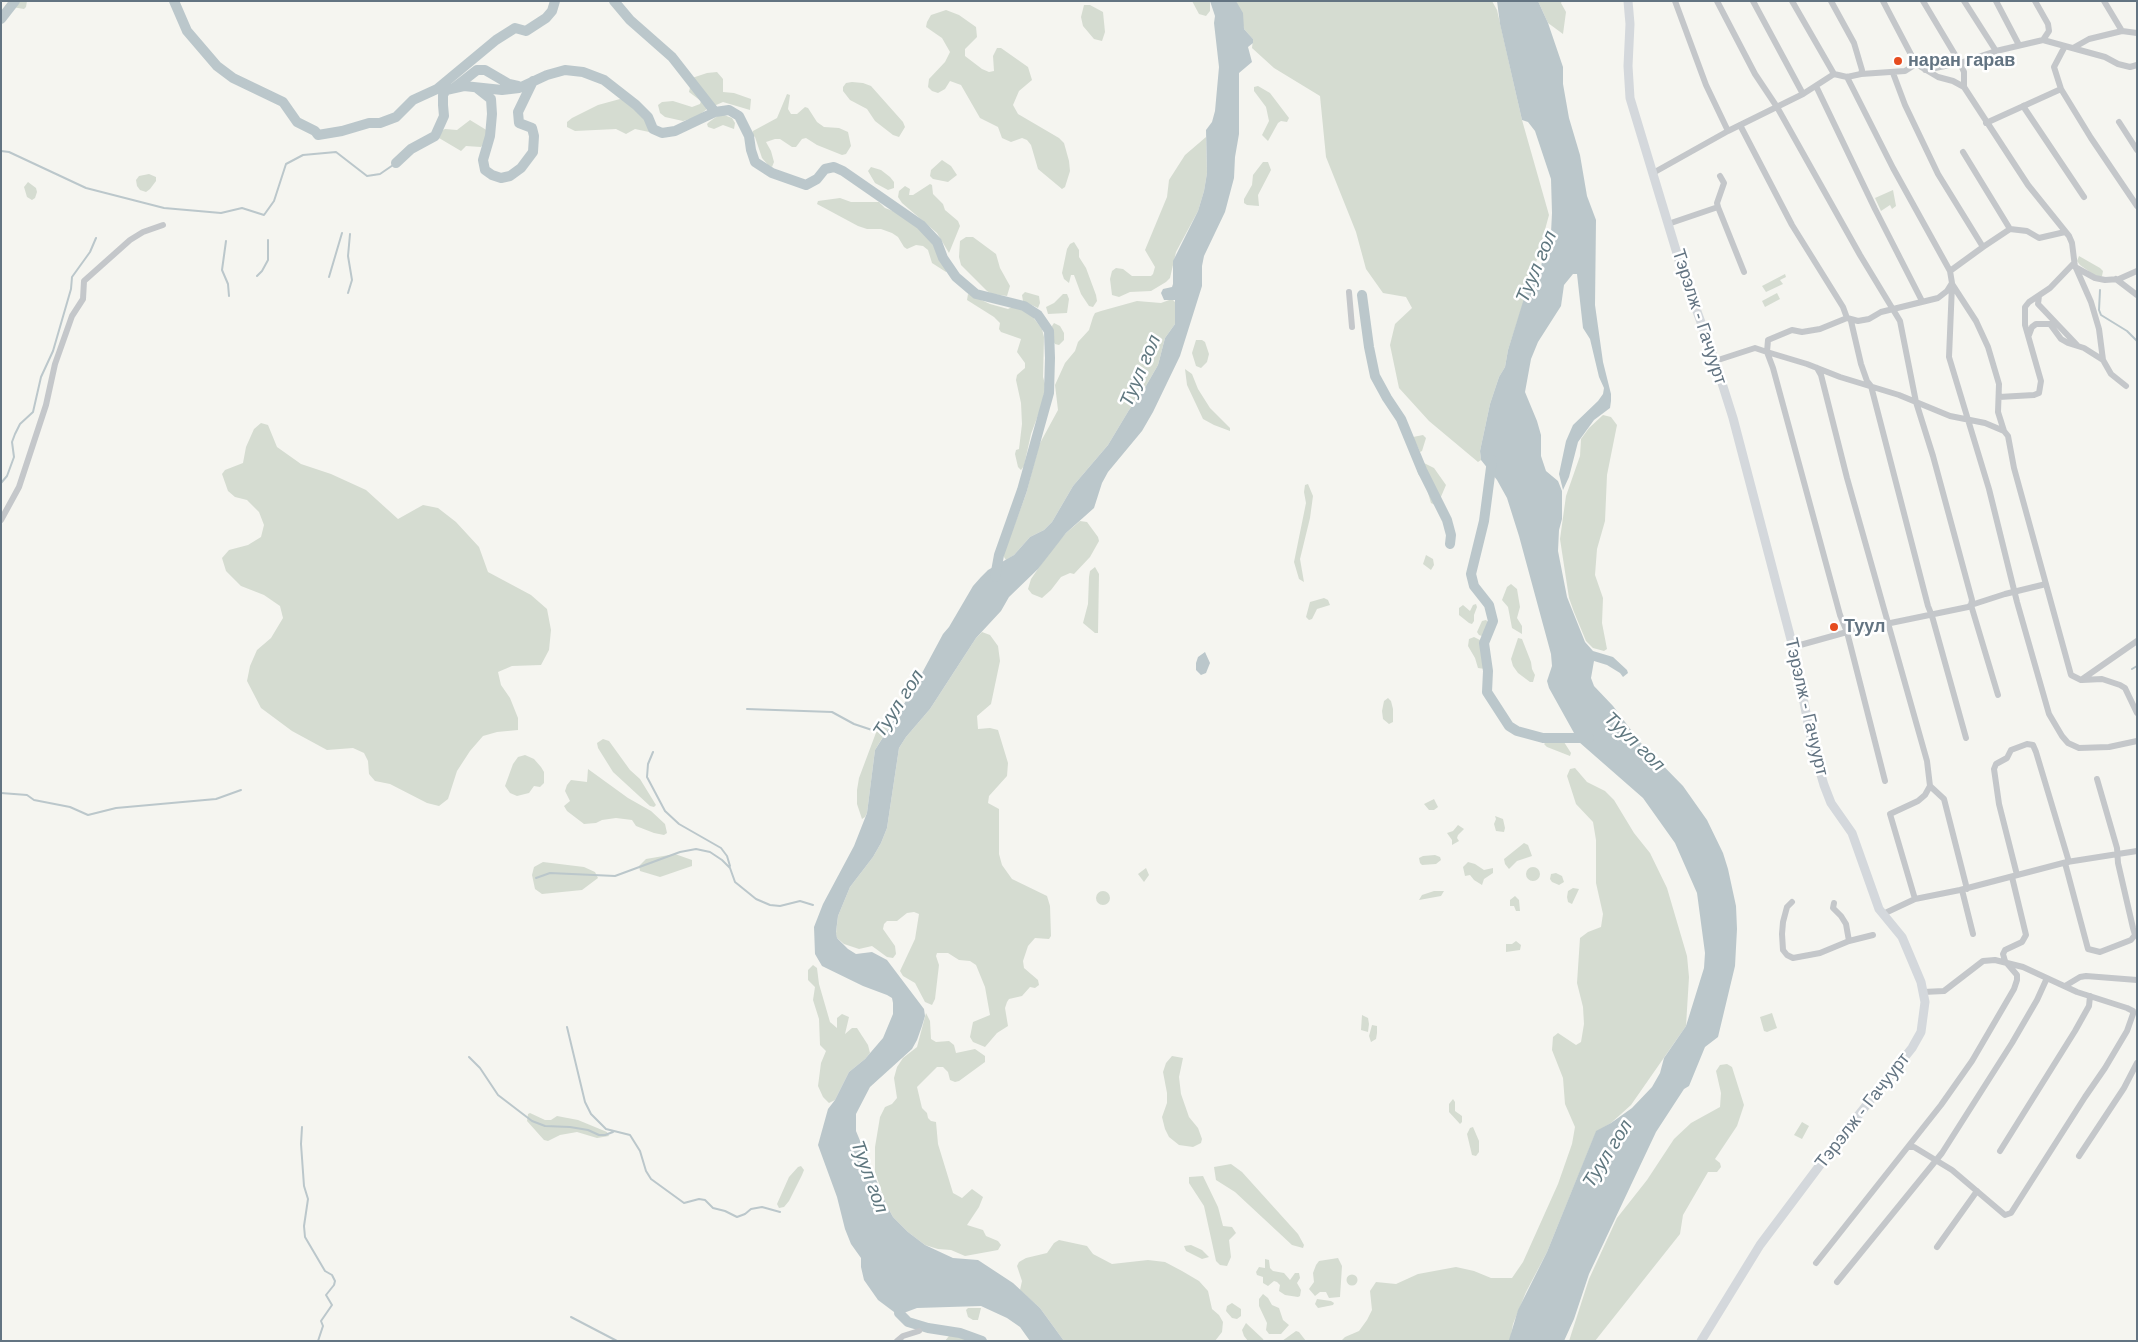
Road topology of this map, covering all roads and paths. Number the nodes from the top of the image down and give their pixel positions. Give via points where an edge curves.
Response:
1 (1628, 1) edge
2 (1675, 1) edge
3 (1717, 1) edge
4 (1753, 1) edge
5 (1792, 1) edge
6 (1831, 1) edge
7 (1883, 1) edge
8 (1923, 1) edge
9 (1964, 1) edge
10 (1996, 1) edge
11 (2035, 1) edge
12 (2104, 1) edge
13 (2122, 31) junction
14 (2137, 33) edge
15 (2043, 40) junction
16 (2019, 45) junction
17 (2065, 46) junction
18 (2073, 48) junction
19 (1996, 51) junction
20 (1960, 63) junction
21 (1916, 64) junction
22 (2137, 65) edge
23 (1925, 70) junction
24 (1893, 73) junction
25 (1834, 74) junction
26 (1861, 74) junction
27 (1847, 77) junction
28 (1816, 86) junction
29 (1964, 87) junction
30 (2061, 89) junction
31 (1803, 94) junction
32 (2023, 106) junction
33 (1777, 107) junction
34 (2119, 122) dead end
35 (1986, 123) junction
36 (1740, 125) junction
37 (1728, 130) junction
38 (2137, 150) edge
39 (1963, 152) dead end
40 (1654, 173) junction
41 (1720, 176) dead end
42 (2084, 197) dead end
43 (2137, 206) edge
44 (1718, 207) junction
45 (1668, 224) junction
46 (163, 225) dead end
47 (2010, 229) junction
48 (2065, 232) junction
49 (1983, 247) junction
50 (2074, 265) junction
51 (1950, 271) junction
52 (2137, 271) edge
53 (1744, 272) dead end
54 (2116, 280) junction
55 (1952, 283) junction
56 (1349, 292) dead end
57 (2137, 295) edge
58 (2039, 296) junction
59 (1922, 301) junction
60 (1894, 310) junction
61 (1849, 319) junction
62 (1352, 327) dead end
63 (2028, 335) junction
64 (2077, 346) junction
65 (1767, 352) junction
66 (1715, 360) junction
67 (2103, 360) junction
68 (1817, 368) junction
69 (1871, 386) junction
70 (2126, 386) dead end
71 (1999, 397) junction
72 (1916, 402) junction
73 (1967, 419) junction
74 (2004, 431) junction
75 (1, 520) edge
76 (2046, 584) junction
77 (2015, 592) junction
78 (1971, 605) junction
79 (1932, 616) junction
80 (1889, 624) junction
81 (1846, 632) junction
82 (2137, 641) edge
83 (1793, 647) junction
84 (2081, 680) junction
85 (1998, 695) dead end
86 (2137, 713) edge
87 (1966, 738) dead end
88 (2137, 742) edge
89 (2097, 779) dead end
90 (1885, 781) dead end
91 (1930, 786) junction
92 (2137, 851) edge
93 (2117, 854) junction
94 (2067, 862) junction
95 (2014, 876) junction
96 (1964, 889) junction
97 (1915, 899) junction
98 (1792, 902) dead end
99 (1834, 903) dead end
100 (1883, 914) junction
101 (1973, 934) dead end
102 (2136, 934) edge
103 (1873, 935) dead end
104 (1849, 941) junction
105 (2008, 963) junction
106 (2046, 978) junction
107 (2137, 980) edge
108 (2065, 986) junction
109 (1924, 992) junction
110 (2090, 996) junction
111 (2135, 1011) edge
112 (2137, 1063) edge
113 (1908, 1147) junction
114 (2000, 1151) dead end
115 (2079, 1156) dead end
116 (1936, 1160) junction
117 (1977, 1191) junction
118 (1937, 1247) dead end
119 (1816, 1263) dead end
120 (1838, 1282) dead end
121 (919, 1331) dead end
122 (897, 1341) edge
123 (1701, 1341) edge

1 - 40 main road, Тэрэлж - Гачуурт via 1630,98
2 - 37 street via 1706,85
3 - 33 street via 1755,74
4 - 31 street
5 - 25 street
6 - 26 street via 1854,43
7 - 21 street
8 - 20 street
9 - 19 street
10 - 16 street
11 - 15 street via 2048,24 2049,31
12 - 13 street
13 - 14 street
13 - 18 street via 2090,39
15 - 16 street
15 - 17 street
16 - 19 street
17 - 18 street
17 - 30 street via 2054,67
18 - 22 street via 2118,64
19 - 20 street
20 - 23 street
20 - 29 street
21 - 23 street
21 - 24 street via 1905,71
23 - 29 street
24 - 26 street
24 - 49 street via 1925,148
25 - 27 street
25 - 28 street
26 - 27 street
27 - 51 street
28 - 31 street
28 - 59 street
29 - 35 street
30 - 32 street
30 - 43 street
31 - 33 street
32 - 35 street
32 - 42 street
33 - 36 street
33 - 60 street
34 - 38 street
35 - 48 street
36 - 37 street
36 - 61 street via 1792,225
37 - 40 street
39 - 47 street
40 - 45 main road, Тэрэлж - Гачуурт
41 - 44 street via 1724,183
44 - 45 street
44 - 53 street
45 - 66 main road, Тэрэлж - Гачуурт
46 - 75 street via 130,240 84,281 83,299 72,316 55,364 46,406 18,487
47 - 48 street via 2028,231 2040,238
47 - 49 street
48 - 50 street via 2072,244
49 - 51 street
50 - 54 street via 2095,278
50 - 58 street
50 - 67 street via 2091,302
51 - 55 street
52 - 54 street
54 - 57 street
55 - 59 street via 1938,298
55 - 71 street via 1988,347 1999,384
55 - 73 street via 1949,357
56 - 62 street
58 - 63 street via 2025,307
58 - 64 street via 2038,304
59 - 60 street
60 - 61 street via 1881,312 1869,319
60 - 72 street via 1900,321
61 - 65 street via 1820,329 1792,330 1777,336 1768,340
61 - 69 street via 1864,373
63 - 64 street via 2032,327 2045,322 2055,328 2061,339
63 - 71 street via 2041,381 2039,393
64 - 67 street
65 - 66 street via 1755,348
65 - 68 street
65 - 81 street
66 - 83 main road, Тэрэлж - Гачуурт
67 - 70 street via 2111,374
68 - 69 street
68 - 80 street
69 - 72 street
69 - 79 street
71 - 74 street via 1998,412
72 - 73 street via 1950,416
72 - 78 street via 1948,510
73 - 74 street
73 - 77 street
74 - 76 street via 2008,436
76 - 77 street
76 - 84 street via 2068,671
77 - 78 street
77 - 88 street via 2040,687 2062,736 2079,748
78 - 79 street
78 - 85 street
79 - 80 street
79 - 87 street
80 - 81 street
80 - 91 street via 1927,761
81 - 83 street
81 - 90 street
82 - 84 street
83 - 100 main road, Тэрэлж - Гачуурт via 1813,748 1824,785 1852,833
84 - 86 street via 2102,679 2125,688
89 - 93 street
91 - 96 street via 1944,799
91 - 97 street via 1918,801 1890,814
92 - 93 street
93 - 94 street
93 - 102 street
94 - 95 street
94 - 95 street via 2036,752 2033,745 2027,744 2011,750 1994,769
94 - 102 street via 2088,949 2100,952 2131,940
95 - 96 street
95 - 105 street via 2026,935 2020,944 2005,950 2003,957
96 - 97 street
96 - 101 street
97 - 100 street
98 - 104 street via 1787,907 1783,922 1783,950 1787,955 1793,958 1820,953
99 - 104 street via 1833,908 1846,924
100 - 109 main road, Тэрэлж - Гачуурт via 1902,937
103 - 104 street
105 - 106 street
105 - 109 street via 1983,961 1944,991
105 - 113 street via 2016,974 2014,989 1972,1061
106 - 108 street
106 - 116 street via 2012,1043
107 - 108 street via 2086,976
108 - 110 street
109 - 123 main road, Тэрэлж - Гачуурт via 1922,1026 1912,1048 1760,1245
110 - 111 street
110 - 114 street via 2089,1006 2075,1031
111 - 117 street via 2106,1068 2077,1108 2016,1208 2004,1214
112 - 115 street
113 - 116 street via 1914,1147
113 - 119 street
116 - 117 street
116 - 120 street
117 - 118 street
121 - 122 street

